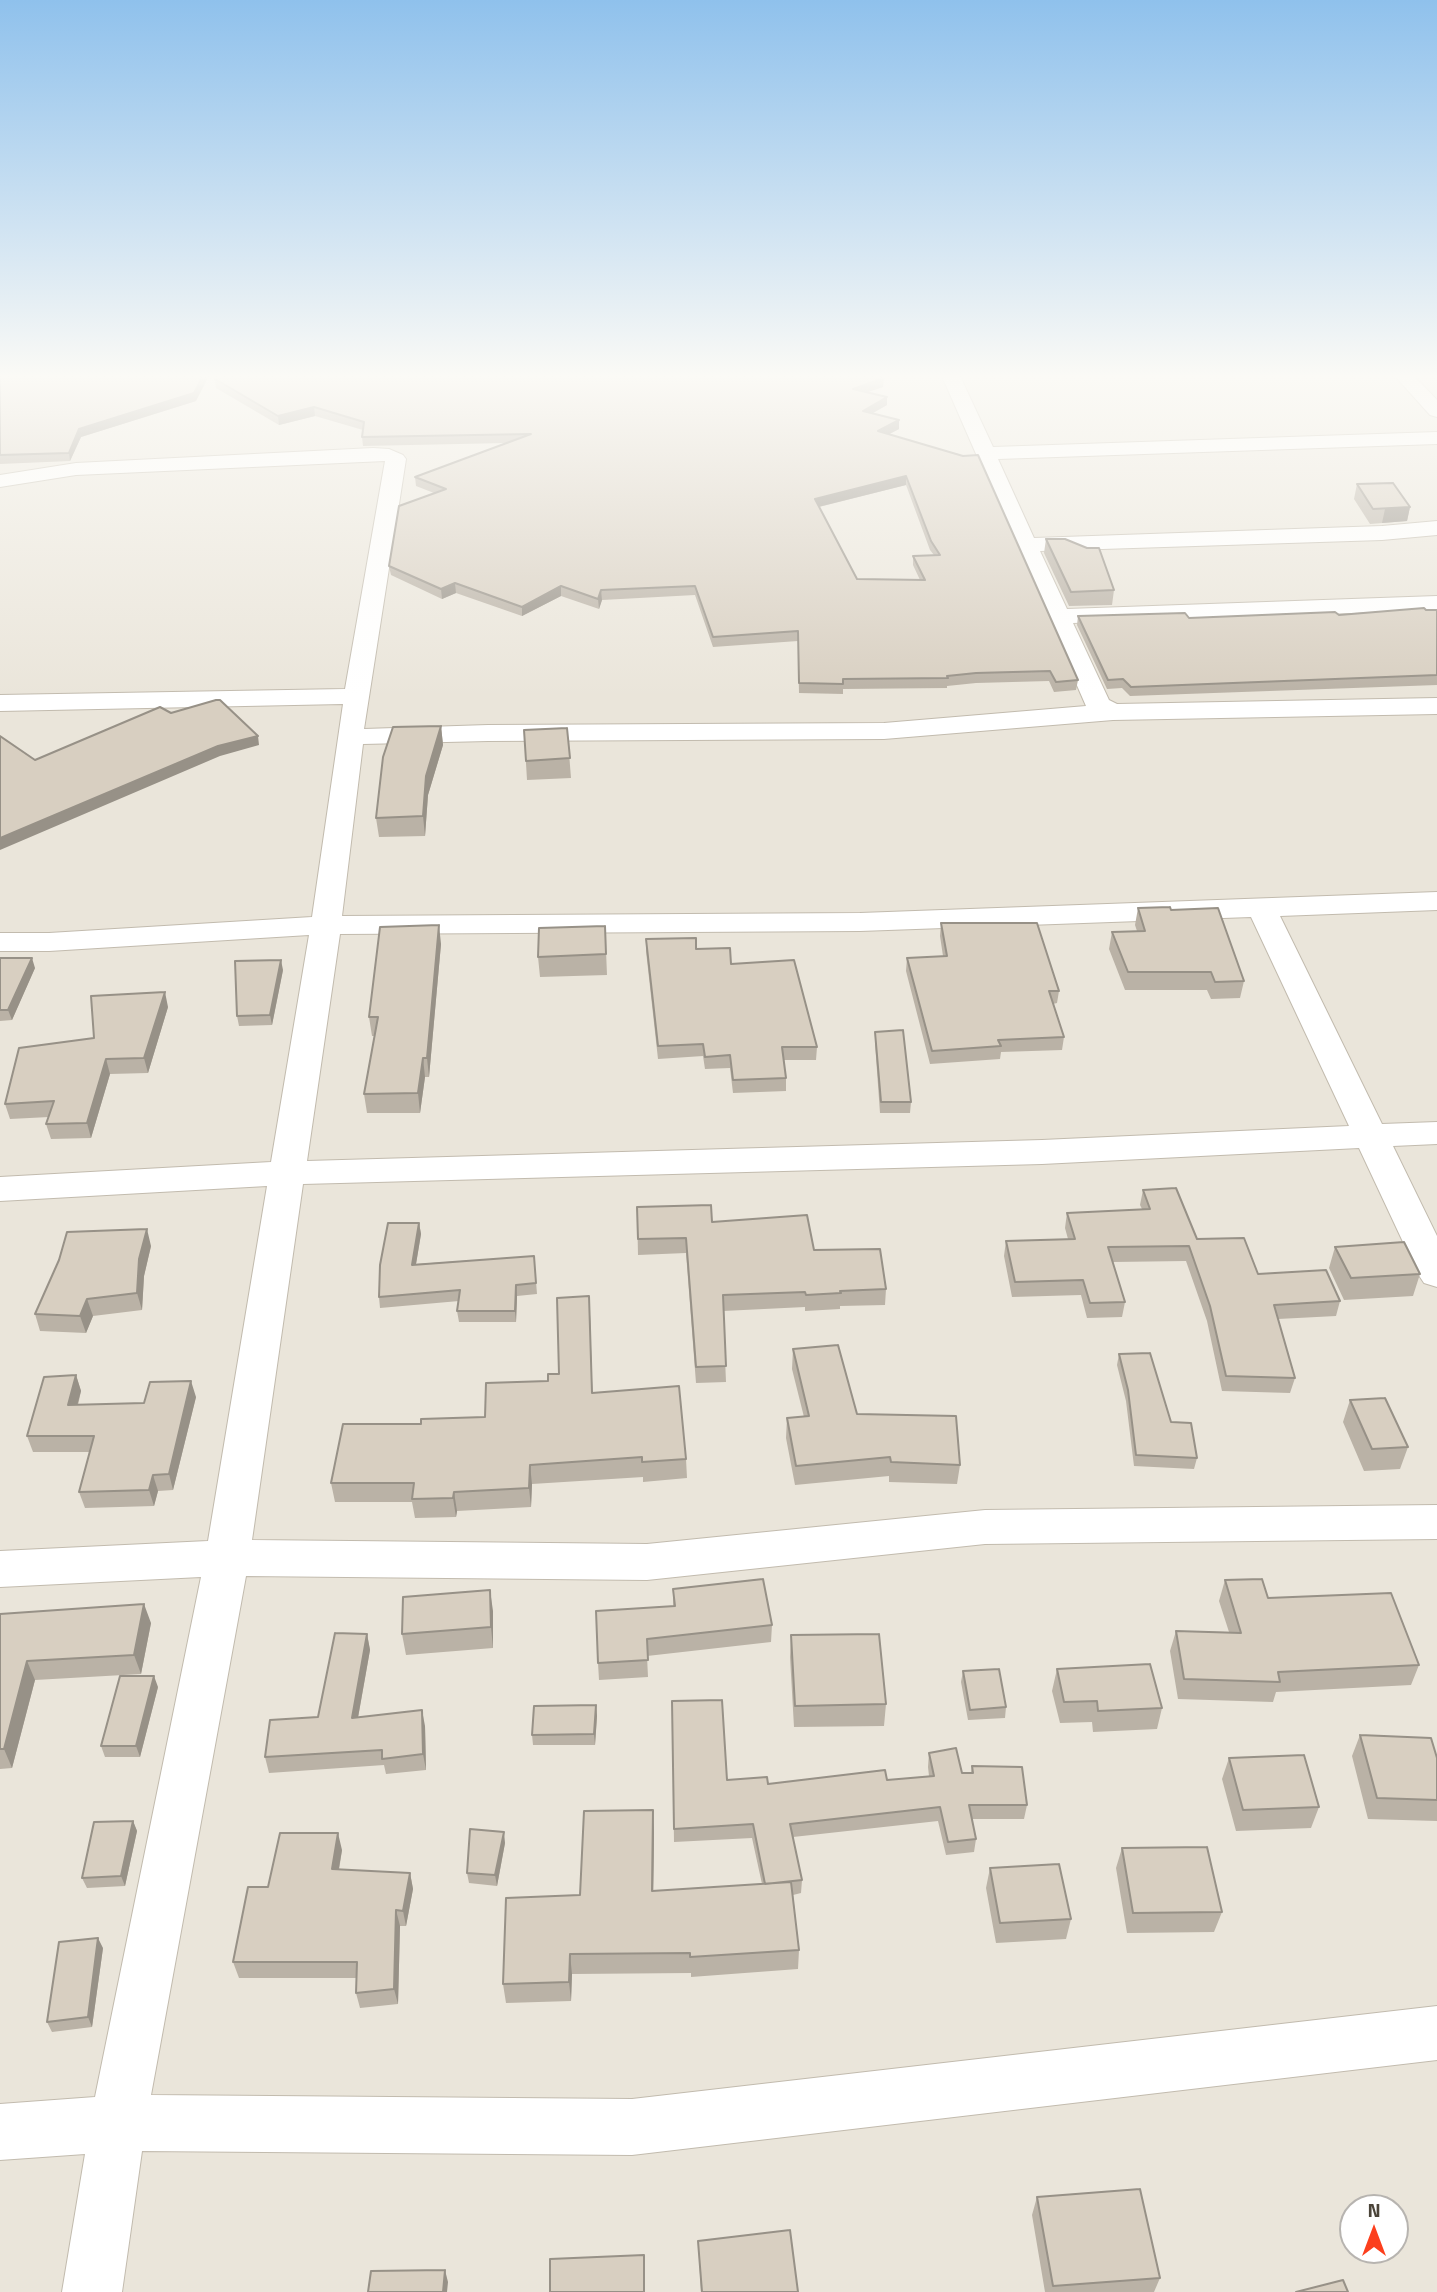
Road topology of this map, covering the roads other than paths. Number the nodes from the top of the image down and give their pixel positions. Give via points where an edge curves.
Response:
1 (392, 483) edge
2 (999, 483) edge
3 (1437, 528) edge
4 (1027, 545) junction
5 (1437, 603) edge
6 (1060, 616) junction
7 (356, 696) junction
8 (0, 703) edge
9 (1437, 706) edge
10 (1114, 712) junction
11 (350, 737) junction
12 (1437, 901) edge
13 (1261, 907) junction
14 (326, 925) junction
15 (0, 942) edge
16 (1437, 1133) edge
17 (1369, 1137) junction
18 (285, 1173) junction
19 (0, 1189) edge
20 (1437, 1274) edge
21 (1437, 1522) edge
22 (228, 1558) junction
23 (0, 1569) edge
24 (1437, 2033) edge
25 (118, 2123) junction
26 (0, 2132) edge
27 (92, 2292) edge

1 - 7 street
2 - 4 street
3 - 4 street
4 - 6 street
5 - 6 street
6 - 10 street via 1098,705
7 - 8 street
7 - 11 street
9 - 10 street
10 - 11 street via 884,732
11 - 14 street
12 - 13 street
13 - 14 street via 860,922
13 - 17 street
14 - 15 street
14 - 18 street
16 - 17 street
17 - 18 street via 1042,1152
17 - 20 street
18 - 19 street
18 - 22 street
21 - 22 street via 985,1527 647,1562
22 - 23 street
22 - 25 street
24 - 25 street via 632,2127
25 - 26 street
25 - 27 street

